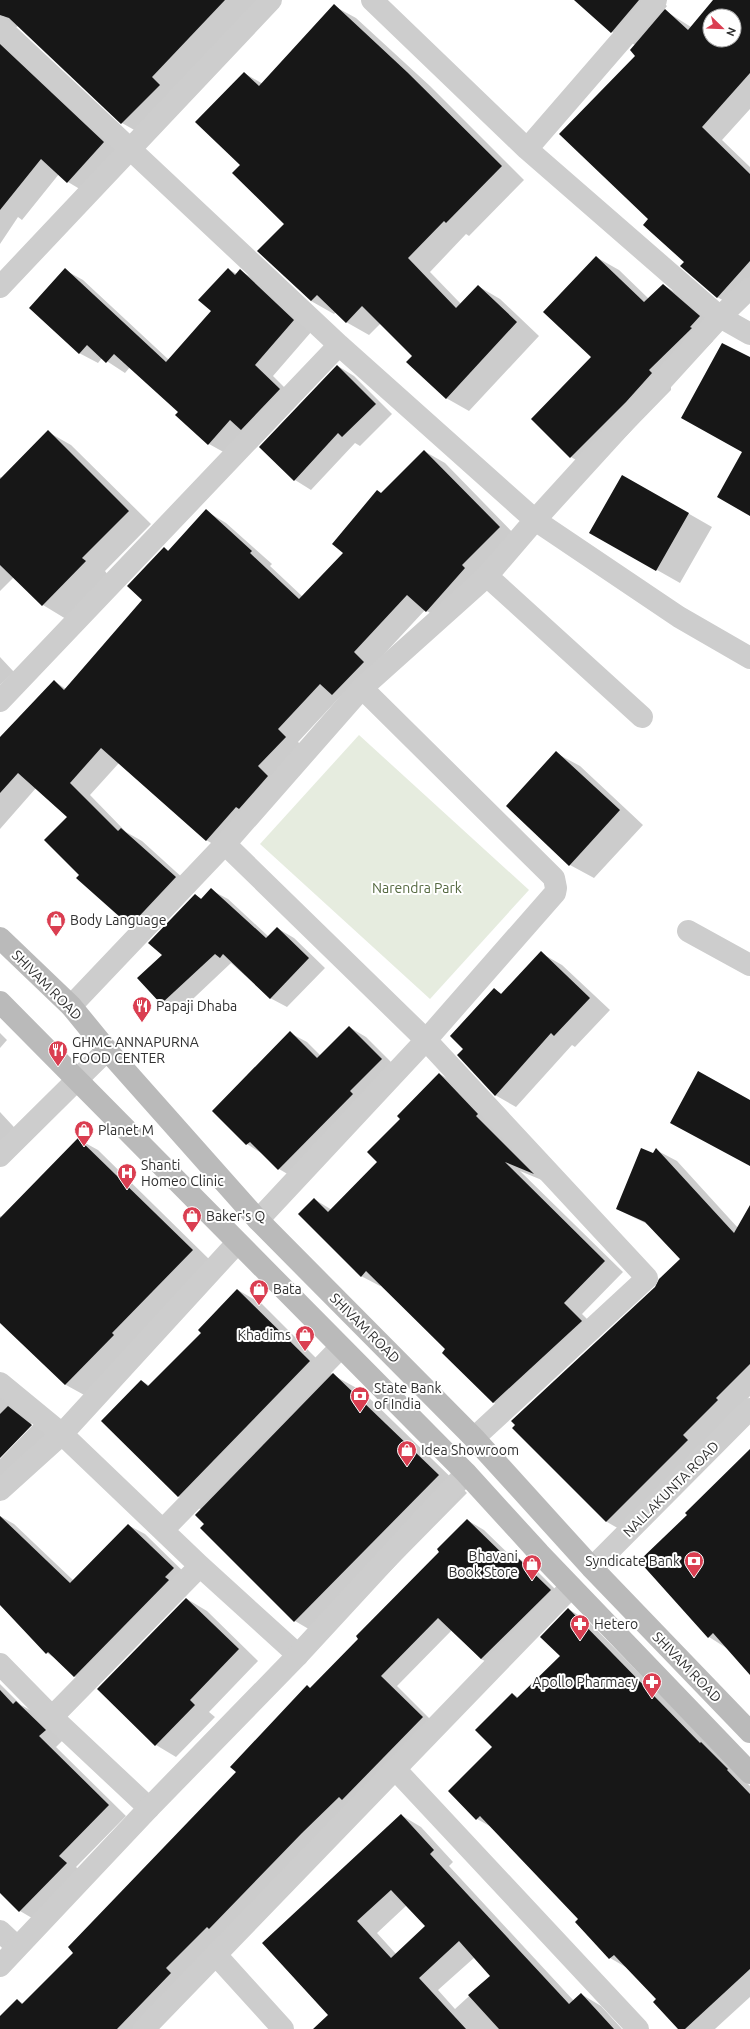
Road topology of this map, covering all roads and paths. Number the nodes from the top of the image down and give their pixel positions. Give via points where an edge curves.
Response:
1 (271, 0) edge
2 (372, 0) edge
3 (649, 2) edge
4 (0, 27) edge
5 (129, 148) junction
6 (527, 150) junction
7 (0, 287) edge
8 (750, 288) edge
9 (720, 317) junction
10 (750, 334) edge
11 (339, 344) junction
12 (535, 520) junction
13 (487, 576) junction
14 (750, 658) edge
15 (362, 688) junction
16 (0, 701) edge
17 (642, 717) dead end
18 (225, 844) junction
19 (688, 931) dead end
20 (0, 938) edge
21 (750, 965) edge
22 (0, 1002) edge
23 (71, 1006) junction
24 (426, 1040) junction
25 (107, 1050) junction
26 (77, 1080) junction
27 (0, 1156) edge
28 (258, 1220) junction
29 (237, 1243) junction
30 (340, 1348) junction
31 (0, 1383) edge
32 (750, 1409) edge
33 (62, 1434) junction
34 (474, 1438) junction
35 (466, 1473) junction
36 (0, 1490) edge
37 (163, 1530) junction
38 (560, 1534) junction
39 (539, 1553) junction
40 (200, 1566) junction
41 (592, 1568) junction
42 (571, 1587) junction
43 (298, 1655) junction
44 (0, 1664) edge
45 (52, 1718) junction
46 (750, 1732) edge
47 (396, 1770) junction
48 (750, 1773) edge
49 (149, 1808) junction
50 (0, 1931) edge
51 (17, 1947) junction
52 (216, 1955) junction
53 (0, 1966) edge
54 (144, 2029) edge
55 (283, 2029) edge
56 (638, 2029) edge

1 - 5 street
2 - 6 street
3 - 6 street
4 - 5 street
5 - 7 street
5 - 11 street
6 - 9 street
8 - 9 street
9 - 10 street
9 - 12 street
11 - 12 street
11 - 16 street
12 - 13 street
12 - 14 street via 679,617
13 - 15 street
13 - 17 street
15 - 18 street
15 - 24 street via 554,878 556,883 554,893
18 - 23 street
18 - 24 street
19 - 21 street
20 - 23 main road, SHIVAM ROAD
22 - 26 main road, SHIVAM ROAD
23 - 25 main road, SHIVAM ROAD
24 - 28 street
24 - 34 street via 647,1278
25 - 26 street
25 - 28 main road, SHIVAM ROAD
26 - 27 street
26 - 29 main road, SHIVAM ROAD
28 - 34 main road, SHIVAM ROAD
29 - 30 main road, SHIVAM ROAD
29 - 33 street
30 - 35 main road, SHIVAM ROAD
30 - 37 street
31 - 33 street
32 - 41 street, NALLAKUNTA ROAD
33 - 36 street
33 - 37 street
34 - 38 main road, SHIVAM ROAD
35 - 39 main road, SHIVAM ROAD
35 - 43 street
37 - 40 street
38 - 39 main road
38 - 41 main road, SHIVAM ROAD
39 - 42 main road, SHIVAM ROAD
40 - 43 street
40 - 45 street
41 - 46 main road, SHIVAM ROAD
42 - 47 street
42 - 48 main road, SHIVAM ROAD
43 - 49 street
44 - 45 street
45 - 49 street
47 - 52 street
47 - 56 street
49 - 51 street
50 - 51 street
51 - 53 street
52 - 54 street
52 - 55 street

